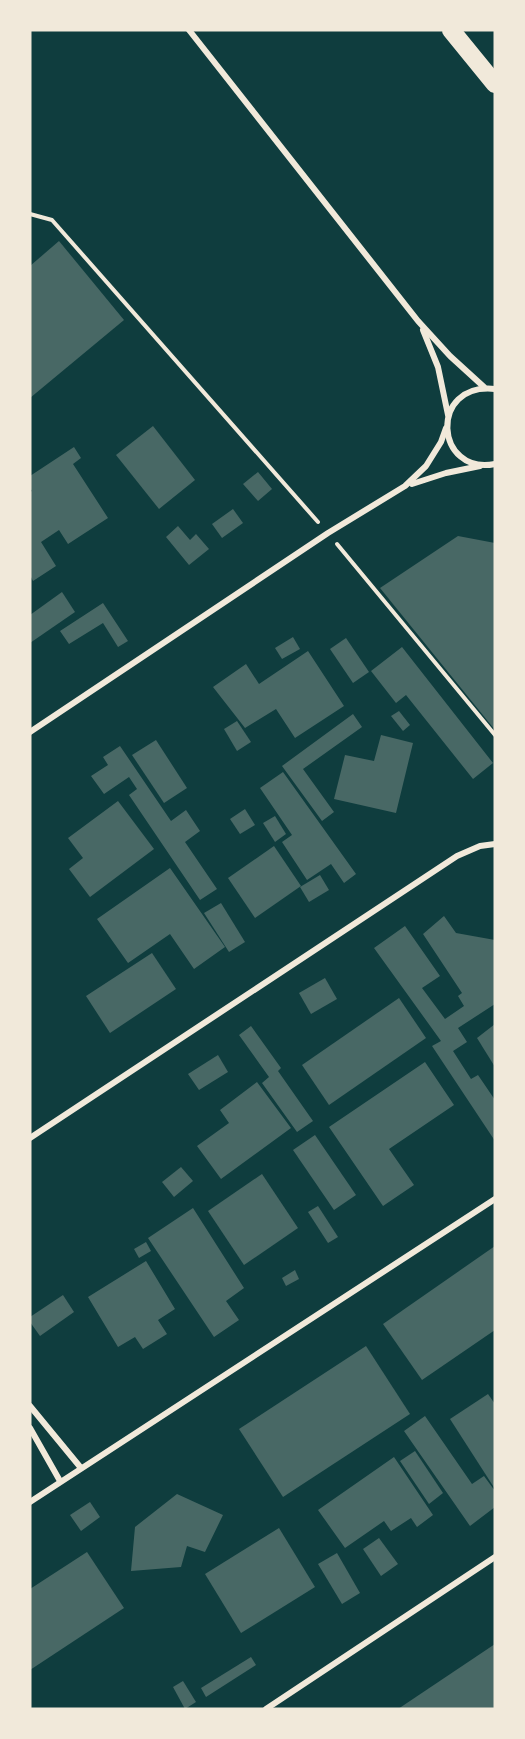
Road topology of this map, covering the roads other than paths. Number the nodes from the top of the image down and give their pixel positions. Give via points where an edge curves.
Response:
1 (189, 30) edge
2 (451, 30) edge
3 (495, 84) edge
4 (418, 321) junction
5 (484, 387) junction
6 (495, 389) edge
7 (448, 416) junction
8 (447, 428) junction
9 (495, 464) edge
10 (487, 465) junction
11 (405, 486) junction
12 (30, 732) edge
13 (495, 844) edge
14 (30, 1138) edge
15 (495, 1198) edge
16 (30, 1406) edge
17 (30, 1428) edge
18 (81, 1468) junction
19 (60, 1481) junction
20 (30, 1502) edge
21 (495, 1557) edge
22 (266, 1709) edge

1 - 4 street
2 - 3 highway
4 - 5 street
4 - 7 street via 438,367
5 - 6 street
5 - 7 street via 462,396
7 - 8 street
8 - 10 street via 449,440 464,459
8 - 11 street via 426,466
9 - 10 street
10 - 11 street
11 - 12 street
13 - 14 street via 457,856
15 - 18 street
16 - 18 street
17 - 19 street
18 - 19 street
19 - 20 street
21 - 22 street

